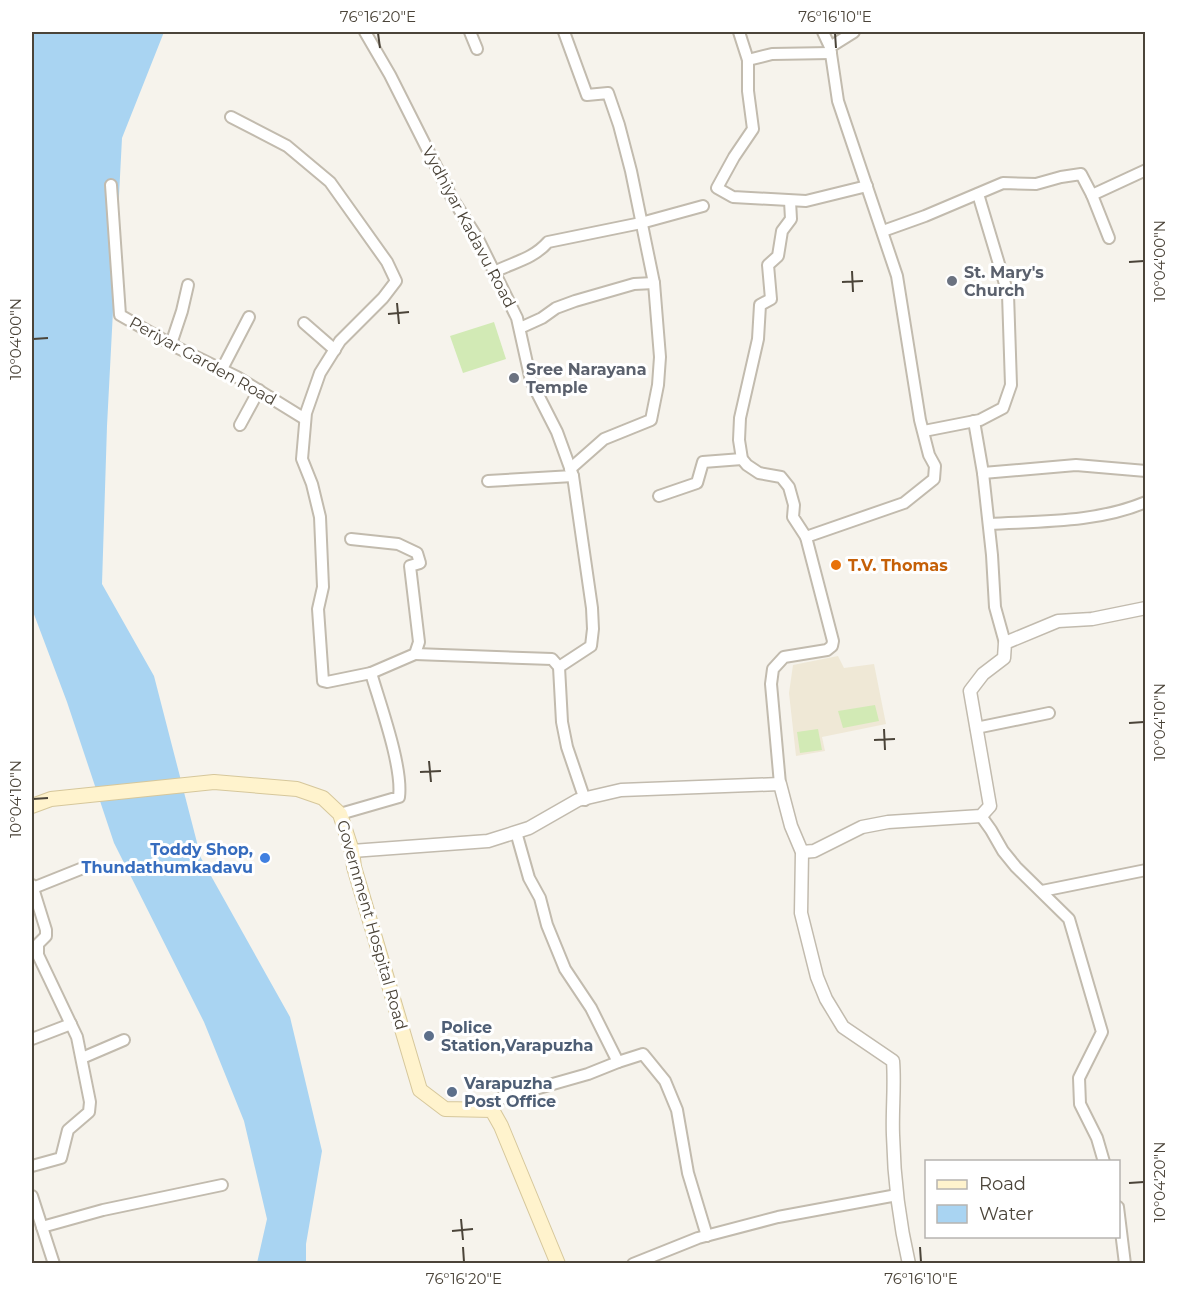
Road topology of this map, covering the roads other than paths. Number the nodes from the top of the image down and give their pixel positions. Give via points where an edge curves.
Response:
1 (364, 32) edge
2 (470, 32) edge
3 (564, 32) edge
4 (739, 32) edge
5 (823, 32) edge
6 (854, 32) edge
7 (477, 49) dead end
8 (830, 50) junction
9 (748, 60) junction
10 (231, 117) dead end
11 (1146, 170) edge
12 (111, 185) dead end
13 (867, 186) junction
14 (978, 194) junction
15 (1092, 195) junction
16 (790, 201) junction
17 (704, 206) dead end
18 (641, 223) junction
19 (883, 231) junction
20 (1109, 238) dead end
21 (494, 272) junction
22 (654, 284) junction
23 (188, 285) dead end
24 (249, 317) dead end
25 (304, 323) dead end
26 (520, 328) junction
27 (171, 344) junction
28 (335, 350) junction
29 (222, 369) junction
30 (259, 390) junction
31 (305, 419) junction
32 (974, 421) junction
33 (240, 425) dead end
34 (924, 430) junction
35 (742, 459) junction
36 (1146, 471) edge
37 (572, 472) junction
38 (983, 473) junction
39 (488, 481) dead end
40 (659, 496) dead end
41 (1146, 502) edge
42 (989, 524) junction
43 (806, 537) junction
44 (351, 539) dead end
45 (1146, 608) edge
46 (1005, 643) junction
47 (415, 654) junction
48 (559, 668) junction
49 (371, 673) junction
50 (1049, 713) dead end
51 (976, 728) junction
52 (780, 784) junction
53 (585, 800) junction
54 (32, 806) edge
55 (340, 814) junction
56 (981, 816) junction
57 (516, 832) junction
58 (352, 851) junction
59 (802, 852) junction
60 (88, 866) dead end
61 (1146, 870) edge
62 (32, 886) edge
63 (1042, 891) junction
64 (71, 1024) junction
65 (32, 1039) edge
66 (124, 1040) dead end
67 (81, 1058) junction
68 (618, 1062) junction
69 (492, 1110) junction
70 (1104, 1160) edge
71 (32, 1166) edge
72 (222, 1185) dead end
73 (897, 1195) junction
74 (32, 1196) edge
75 (1120, 1216) edge
76 (42, 1227) junction
77 (707, 1236) junction
78 (54, 1263) edge
79 (558, 1263) edge
80 (633, 1263) edge
81 (909, 1263) edge
82 (1125, 1263) edge

1 - 21 street, Vydhiyar Kadavu Road
2 - 7 street
3 - 18 street via 587,95 608,93
4 - 9 street
5 - 8 street
6 - 8 street
8 - 9 street via 772,54
8 - 13 street via 838,101
9 - 16 street via 753,129 717,188 733,197
10 - 28 street via 287,146 330,182 387,262 396,281
11 - 15 street
12 - 27 street, Periyar Garden Road via 120,315
13 - 16 street via 806,201
13 - 19 street
14 - 15 street via 1003,183 1036,184 1081,174
14 - 19 street
14 - 32 street via 1008,294 1011,385 1004,408
15 - 20 street
16 - 35 street via 791,219 782,231 778,256 768,265 771,299 760,305 758,313 758,339 740,417
17 - 18 street
18 - 21 street via 548,242 525,260
18 - 22 street
19 - 34 street via 897,276
21 - 26 street, Vydhiyar Kadavu Road
22 - 26 street via 634,284 575,301
22 - 37 street via 660,357 651,420 604,439
23 - 27 street
24 - 29 street
25 - 28 street
26 - 37 street, Vydhiyar Kadavu Road via 531,381
27 - 29 street, Periyar Garden Road
28 - 31 street via 320,373
29 - 30 street, Periyar Garden Road
30 - 31 street, Periyar Garden Road
30 - 33 street
31 - 49 street via 302,459 320,517 323,587 318,609 323,681
32 - 34 street
32 - 38 street
34 - 43 street via 935,466 934,479 923,490 904,503
35 - 40 street via 703,462 697,483
35 - 43 street via 759,473 781,477 789,487 793,517
36 - 38 street via 1076,465
37 - 39 street
37 - 48 street, Vydhiyar Kadavu Road via 593,629 591,646
38 - 42 street
41 - 42 street via 1060,522
42 - 46 street via 995,607
43 - 52 street via 833,641 827,650 783,657 773,669
44 - 47 street via 398,544 417,554 420,563 410,566 419,642
45 - 46 street via 1058,621
46 - 51 street via 1004,658 983,674 970,691
47 - 48 street via 552,659
47 - 49 street
48 - 53 street via 562,722
49 - 55 street via 390,736 399,796
50 - 51 street
51 - 56 street via 990,806
52 - 53 street via 628,790
52 - 59 street
53 - 57 street
54 - 55 main road, Government Hospital Road via 51,799 214,782 297,789 323,798
55 - 58 main road, Government Hospital Road
56 - 59 street via 862,827
56 - 63 street via 1016,867
57 - 58 street via 488,841
57 - 68 street via 565,969 591,1008
58 - 69 main road, Government Hospital Road via 420,1090 445,1110
59 - 73 street via 801,913 807,946 826,999 843,1027 893,1061
60 - 62 street
61 - 63 street
62 - 64 street via 46,930 38,944 38,955
63 - 70 street via 1069,919 1102,1032 1079,1078 1080,1104
64 - 65 street
64 - 67 street
66 - 67 street
67 - 71 street via 89,1112 68,1130 61,1158
68 - 69 street via 500,1100
68 - 77 street via 643,1053 665,1081 677,1110 688,1173
69 - 79 main road
72 - 76 street
73 - 77 street via 778,1217
73 - 81 street
74 - 76 street
75 - 82 street
76 - 78 street
77 - 80 street

